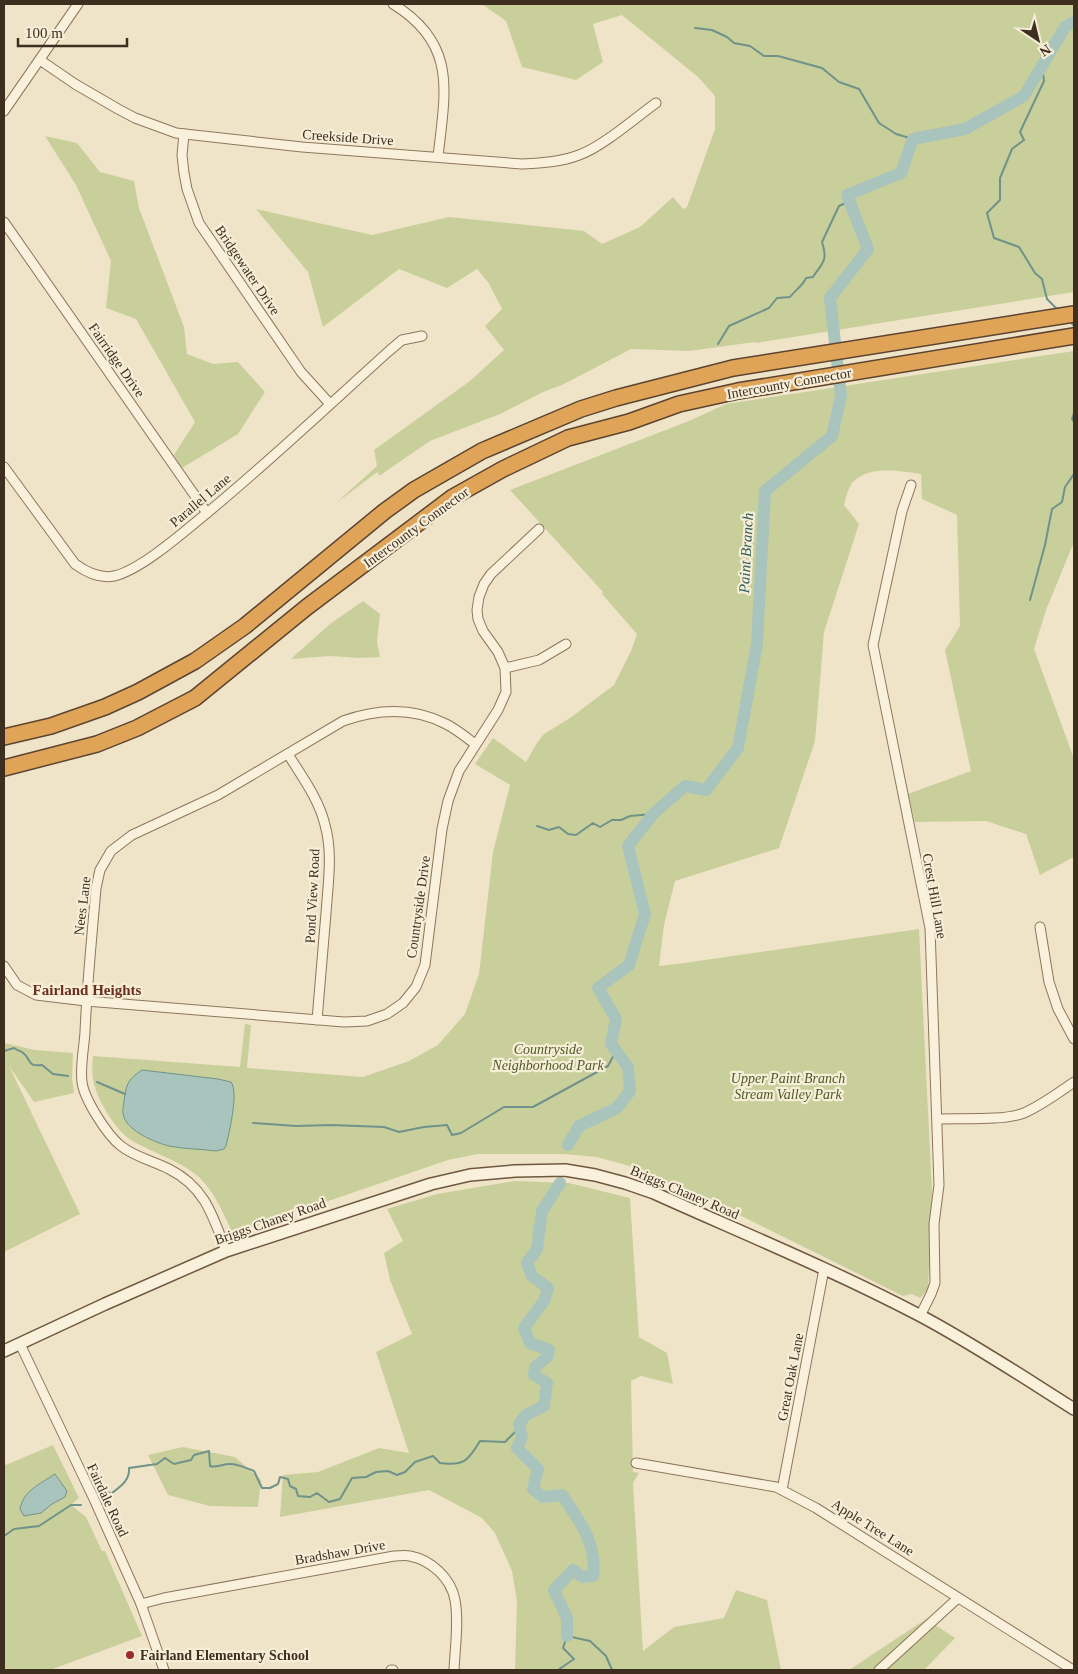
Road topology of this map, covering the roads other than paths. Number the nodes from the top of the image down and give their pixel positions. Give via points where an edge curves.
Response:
1 (78, 4) edge
2 (393, 4) edge
3 (40, 60) junction
4 (656, 103) dead end
5 (4, 111) edge
6 (184, 134) junction
7 (438, 157) junction
8 (4, 222) edge
9 (1074, 314) edge
10 (422, 336) dead end
11 (1074, 336) edge
12 (330, 404) junction
13 (4, 467) edge
14 (911, 485) dead end
15 (207, 513) junction
16 (539, 529) dead end
17 (566, 644) dead end
18 (505, 668) junction
19 (4, 737) edge
20 (475, 744) junction
21 (288, 754) junction
22 (4, 768) edge
23 (1040, 927) dead end
24 (4, 966) edge
25 (86, 1001) junction
26 (317, 1020) junction
27 (1074, 1039) edge
28 (1074, 1082) edge
29 (938, 1119) junction
30 (226, 1251) junction
31 (824, 1269) junction
32 (920, 1316) junction
33 (20, 1344) junction
34 (4, 1351) edge
35 (1074, 1409) edge
36 (636, 1463) dead end
37 (782, 1490) junction
38 (958, 1598) junction
39 (141, 1604) junction
40 (164, 1670) edge
41 (454, 1670) edge
42 (880, 1670) edge
43 (1073, 1670) edge

1 - 3 street
2 - 7 street via 420,24 442,64 445,98
3 - 5 street
3 - 6 street, Creekside Drive via 118,109
4 - 7 street, Creekside Drive via 594,148 579,155 545,163 522,164
6 - 7 street, Creekside Drive
6 - 12 street, Bridgewater Drive via 184,173 199,223 301,372
8 - 15 street, Fairridge Drive
9 - 19 highway, Intercounty Connector via 734,368 581,409 482,451 414,490 246,626 195,661 105,707 51,726
10 - 12 street, Parallel Lane via 402,340
11 - 22 highway, Intercounty Connector via 738,391 679,404 629,422 568,438 453,497 307,607 195,698 137,728 97,744
12 - 15 street, Parallel Lane
13 - 15 street, Parallel Lane via 66,554 75,564 96,575 112,576 132,569
14 - 29 street, Crest Hill Lane via 902,511 873,645 930,928
16 - 18 street, Countryside Drive via 491,574 479,597 478,619
17 - 18 street via 539,660
18 - 20 street, Countryside Drive via 506,692
20 - 21 street, Nees Lane via 446,724 410,712 384,711 344,721
20 - 26 street, Countryside Drive via 459,771 448,801 425,965 416,987 403,1003 387,1014 367,1021
21 - 25 street, Nees Lane via 218,795 132,835 111,851 100,870 96,888
21 - 26 street, Pond View Road via 319,806 329,847
23 - 27 street via 1049,982 1058,1009
24 - 25 street, Countryside Drive via 17,985 36,995
25 - 26 street, Countryside Drive
25 - 30 street, Nees Lane via 82,1081 86,1098 121,1146 169,1169 192,1185 208,1206
28 - 29 street via 1024,1113
29 - 32 street, Crest Hill Lane via 935,1283
30 - 31 main road, Briggs Chaney Road via 431,1184 479,1174 565,1170 654,1193
30 - 33 main road, Briggs Chaney Road
31 - 32 main road, Briggs Chaney Road
31 - 37 street, Great Oak Lane
32 - 35 main road, Briggs Chaney Road
33 - 34 main road, Briggs Chaney Road
33 - 39 street, Fairdale Road
36 - 37 street, Apple Tree Lane
37 - 38 street, Apple Tree Lane
38 - 42 street
38 - 43 street, Apple Tree Lane
39 - 40 street, Fairdale Road
39 - 41 street, Bradshaw Drive via 394,1556 410,1556 439,1570 450,1586 455,1599

